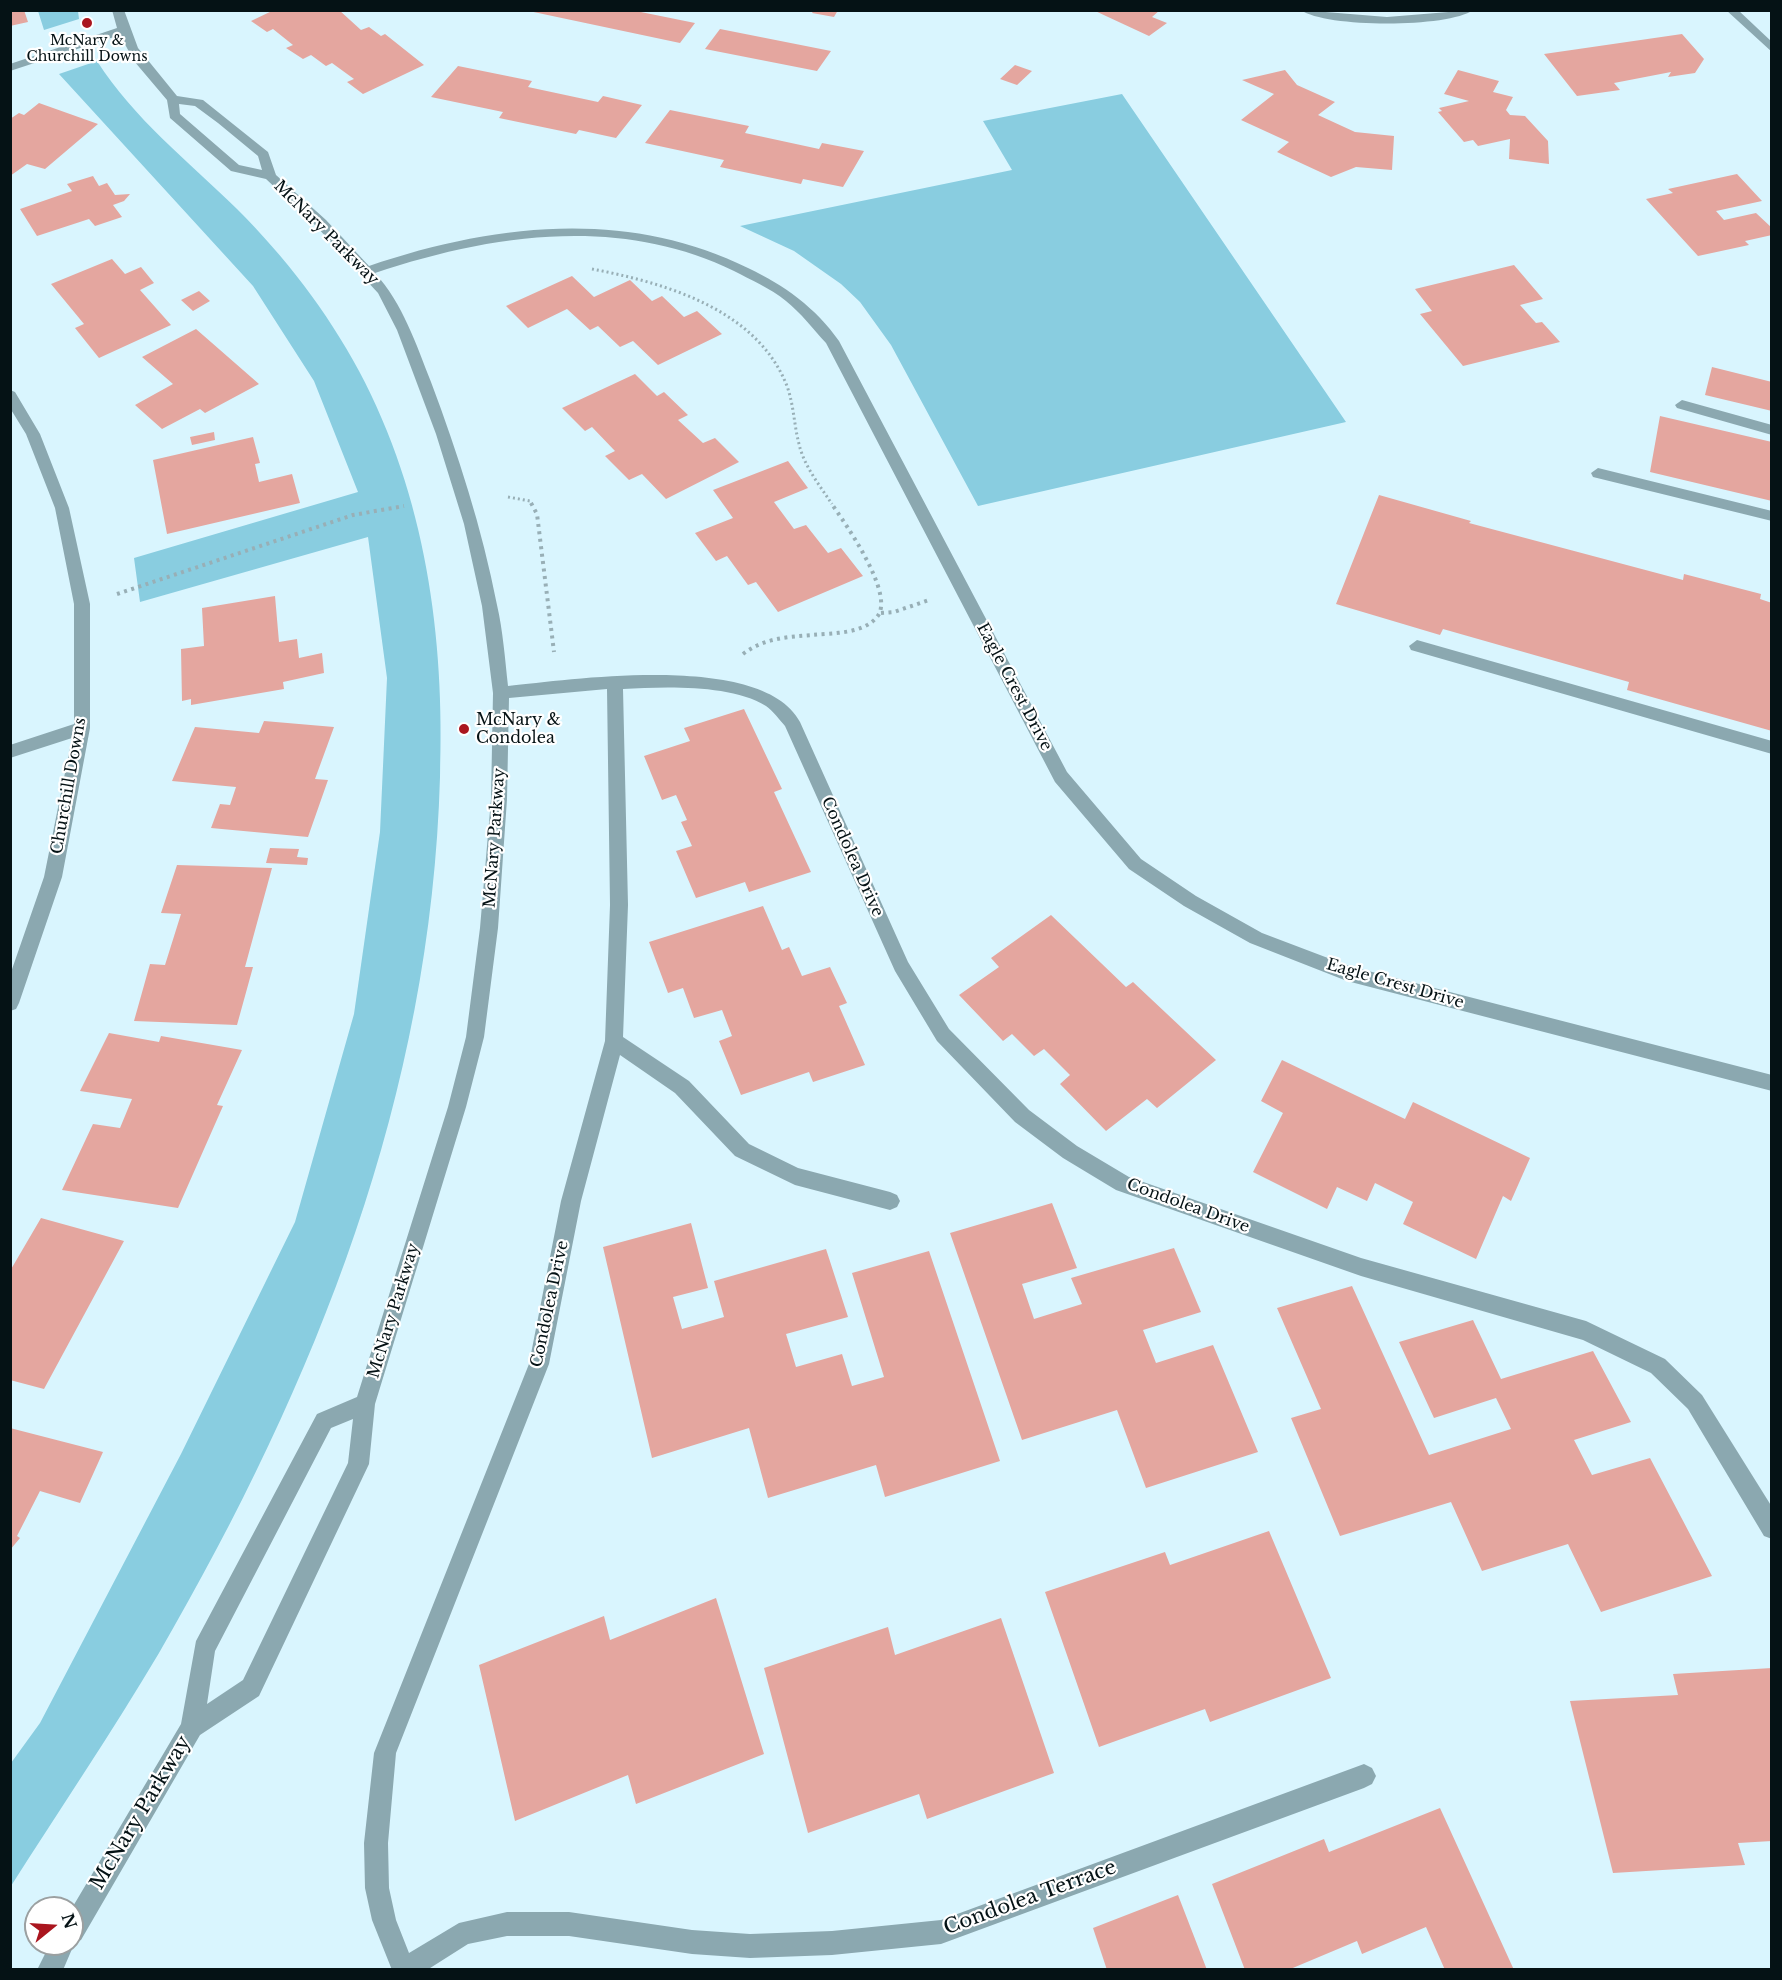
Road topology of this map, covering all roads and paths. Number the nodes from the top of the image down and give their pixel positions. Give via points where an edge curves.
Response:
1 (118, 10) edge
2 (1306, 10) edge
3 (1468, 10) edge
4 (1731, 10) edge
5 (121, 31) junction
6 (1772, 49) edge
7 (10, 68) edge
8 (173, 99) junction
9 (270, 176) junction
10 (589, 268) dead end
11 (368, 271) junction
12 (10, 395) edge
13 (1682, 405) dead end
14 (1772, 430) edge
15 (1598, 473) dead end
16 (508, 497) dead end
17 (404, 506) dead end
18 (1772, 516) edge
19 (963, 589) junction
20 (82, 604) junction
21 (881, 613) junction
22 (1418, 646) dead end
23 (741, 655) dead end
24 (615, 684) junction
25 (555, 687) junction
26 (501, 693) junction
27 (82, 728) junction
28 (1772, 748) edge
29 (10, 752) edge
30 (10, 1003) edge
31 (614, 1041) junction
32 (1772, 1083) edge
33 (890, 1201) dead end
34 (364, 1404) junction
35 (1772, 1528) edge
36 (192, 1727) junction
37 (1364, 1776) dead end
38 (84, 1911) edge
39 (57, 1956) edge
40 (49, 1970) edge
41 (405, 1970) edge

1 - 5 street, McNary Parkway
2 - 3 street via 1331,18 1382,23
4 - 6 street
5 - 7 street
5 - 8 street, McNary Parkway via 132,51
8 - 9 street, McNary Parkway via 199,103 222,120 264,155
8 - 9 street, McNary Parkway via 174,115 235,168
9 - 11 street, McNary Parkway
10 - 21 path via 681,293 736,323 779,365 788,382 801,451 860,545 882,604
11 - 19 street, Eagle Crest Drive via 460,242 563,231 624,234 681,245 734,264 790,297 832,340
11 - 26 street, McNary Parkway via 384,291 404,330 444,434 487,594
12 - 20 street, Churchill Downs via 33,434 62,508
13 - 14 street
15 - 18 street
16 - 25 path via 530,501 537,514
17 - 20 path via 353,514
19 - 21 path
19 - 32 street, Eagle Crest Drive via 1061,777 1135,864 1190,901 1256,938 1347,973
20 - 27 street, Churchill Downs
21 - 23 path via 864,627 755,643
22 - 28 street
24 - 25 street, Condolea Drive
24 - 31 street, Condolea Drive via 619,905
24 - 35 street, Condolea Drive via 725,685 770,700 792,722 902,966 943,1035 1022,1116 1070,1152 1124,1184 1361,1267 1586,1332 1658,1366 1695,1402
25 - 26 street, Condolea Drive
26 - 34 street, McNary Parkway via 499,799 475,1037 457,1107
27 - 29 street
27 - 30 street, Churchill Downs via 53,877
31 - 33 street via 682,1087 742,1150 795,1176
31 - 41 street, Condolea Drive via 571,1202 539,1364 385,1753 376,1843 377,1888 384,1920
34 - 36 street, McNary Parkway via 358,1464 251,1688
34 - 36 street, McNary Parkway via 324,1421 204,1649
36 - 38 street, McNary Parkway
37 - 41 street, Condolea Terrace via 941,1932 794,1947 719,1944 544,1921 476,1929 438,1947
39 - 40 street

